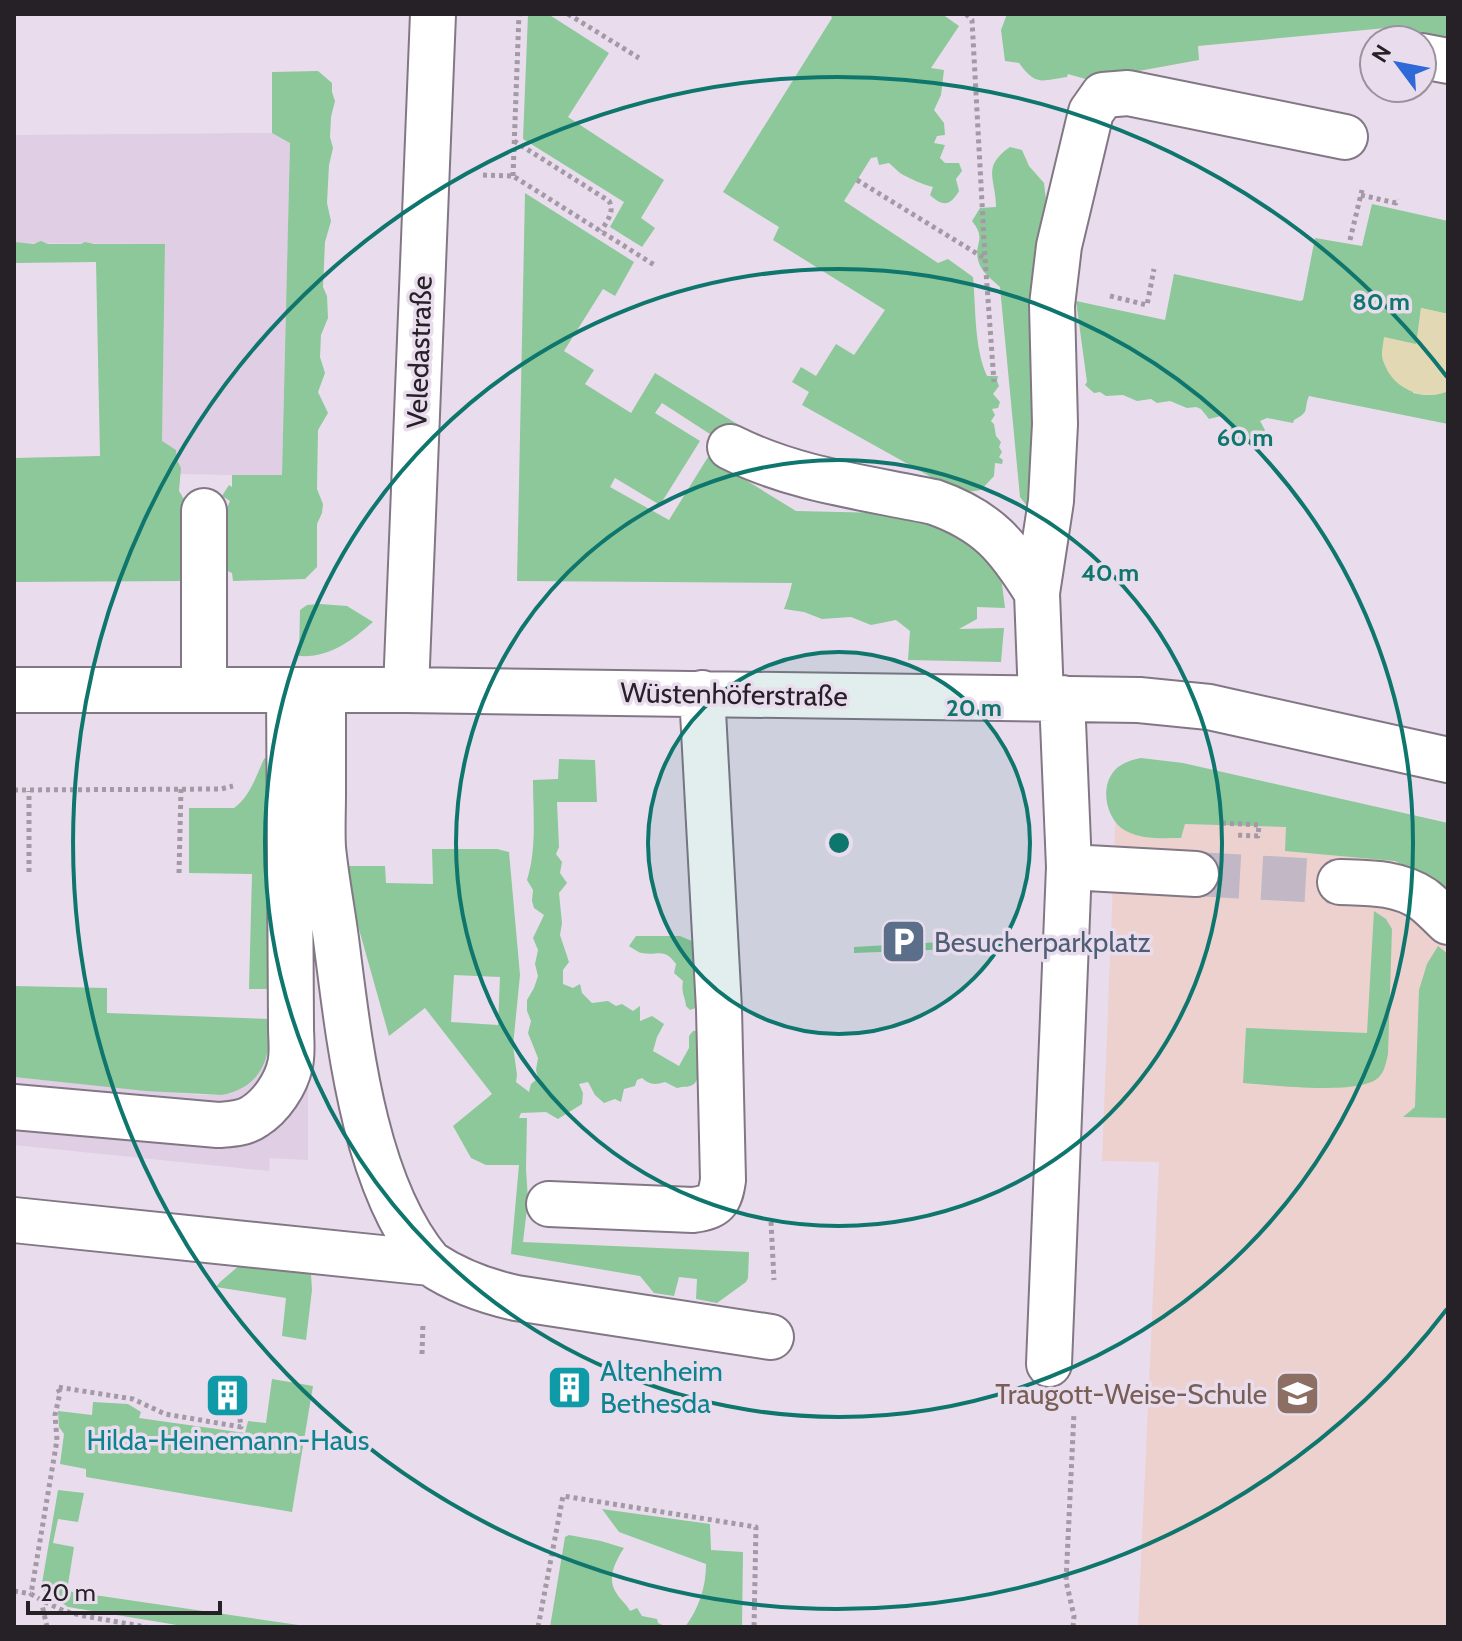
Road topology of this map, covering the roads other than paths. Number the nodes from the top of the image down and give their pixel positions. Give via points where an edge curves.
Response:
1 (433, 14) edge
2 (1345, 137) dead end
3 (730, 447) dead end
4 (204, 511) dead end
5 (1037, 593) junction
6 (14, 690) edge
7 (204, 690) junction
8 (306, 690) junction
9 (406, 690) junction
10 (702, 693) junction
11 (1052, 698) junction
12 (1448, 760) edge
13 (1069, 867) junction
14 (1196, 874) tunnel mouth
15 (1340, 882) tunnel mouth
16 (1448, 922) edge
17 (14, 1107) edge
18 (549, 1204) dead end
19 (14, 1220) edge
20 (430, 1263) junction
21 (771, 1337) dead end
22 (1049, 1364) road end

1 - 9 street, Veledastraße
2 - 5 street via 1128,93 1103,95 1091,112 1054,284 1051,501
3 - 5 street via 801,475 949,507 997,538
4 - 7 street
5 - 11 street
6 - 7 street, Wüstenhöferstraße
7 - 8 street, Wüstenhöferstraße
8 - 9 street, Wüstenhöferstraße
8 - 17 street via 290,739 290,1064 282,1085 255,1116 218,1125
8 - 20 street via 345,1011 372,1144 398,1212
9 - 10 street, Wüstenhöferstraße
10 - 11 street, Wüstenhöferstraße
10 - 18 street via 719,1009 722,1192 716,1203 693,1210
11 - 12 street, Wüstenhöferstraße via 1209,707
11 - 13 street
13 - 14 street
13 - 22 street via 1046,1010
15 - 16 street via 1401,889 1424,900
19 - 20 street
20 - 21 street via 469,1285 516,1298

